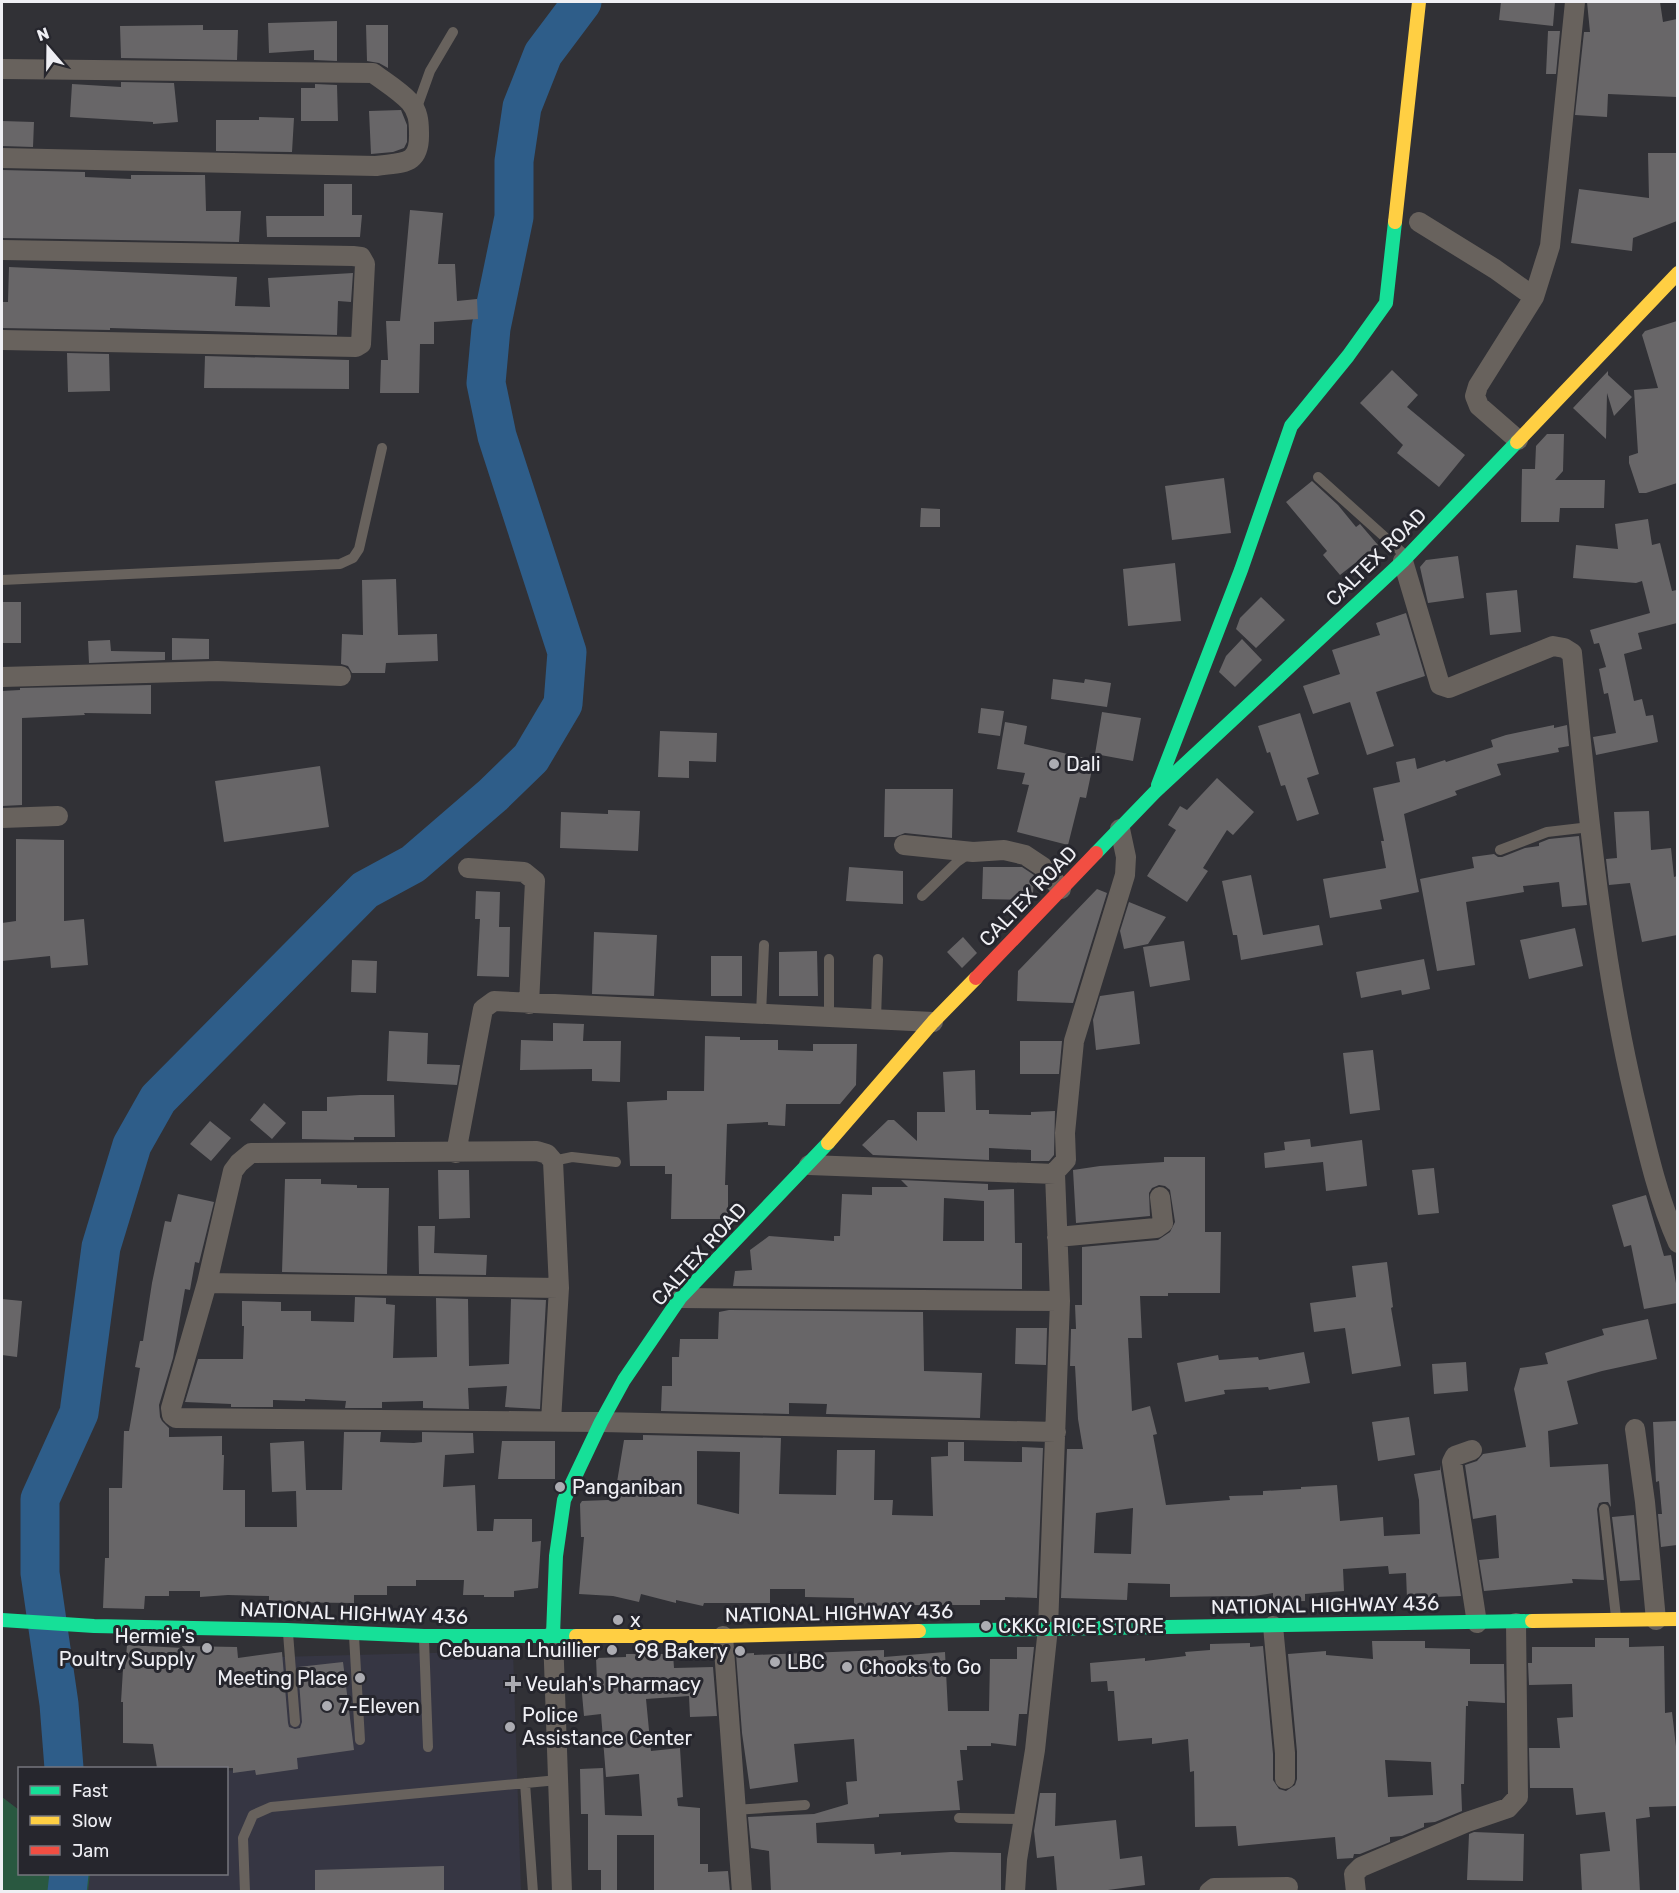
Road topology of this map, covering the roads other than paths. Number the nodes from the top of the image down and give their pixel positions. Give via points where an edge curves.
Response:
1 (1419, 2) edge
2 (1575, 2) edge
3 (453, 32) dead end
4 (2, 69) edge
5 (416, 111) junction
6 (2, 158) edge
7 (1419, 222) dead end
8 (2, 250) edge
9 (1677, 273) edge
10 (1534, 297) junction
11 (2, 340) edge
12 (1518, 440) junction
13 (382, 448) dead end
14 (1318, 477) dead end
15 (1405, 559) junction
16 (2, 580) edge
17 (341, 676) dead end
18 (2, 677) edge
19 (1155, 792) junction
20 (58, 816) dead end
21 (2, 818) edge
22 (1590, 827) junction
23 (1120, 829) junction
24 (904, 845) dead end
25 (1500, 850) dead end
26 (973, 852) junction
27 (468, 868) dead end
28 (1061, 889) junction
29 (922, 896) dead end
30 (764, 945) dead end
31 (830, 959) dead end
32 (878, 959) dead end
33 (529, 1004) junction
34 (761, 1014) junction
35 (829, 1017) junction
36 (876, 1019) junction
37 (933, 1022) junction
38 (456, 1153) junction
39 (553, 1161) junction
40 (616, 1162) dead end
41 (809, 1165) junction
42 (1053, 1174) junction
43 (1160, 1197) dead end
44 (1057, 1237) junction
45 (1677, 1243) edge
46 (207, 1283) junction
47 (559, 1288) junction
48 (680, 1298) junction
49 (1060, 1301) junction
50 (550, 1421) junction
51 (601, 1422) junction
52 (1635, 1429) dead end
53 (1056, 1432) junction
54 (1472, 1450) dead end
55 (1604, 1509) dead end
56 (2, 1620) edge
57 (1656, 1620) junction
58 (1677, 1620) edge
59 (1616, 1621) junction
60 (1477, 1623) junction
61 (1516, 1623) junction
62 (1273, 1626) junction
63 (1048, 1628) junction
64 (287, 1630) junction
65 (354, 1633) junction
66 (553, 1635) junction
67 (424, 1636) junction
68 (723, 1636) junction
69 (295, 1722) dead end
70 (360, 1740) dead end
71 (428, 1747) dead end
72 (1285, 1779) dead end
73 (558, 1780) junction
74 (525, 1783) junction
75 (806, 1805) dead end
76 (735, 1810) junction
77 (959, 1818) dead end
78 (1023, 1819) junction
79 (1288, 1887) dead end
80 (244, 1892) edge
81 (533, 1892) edge
82 (562, 1892) edge
83 (742, 1892) edge
84 (1015, 1892) edge
85 (1209, 1892) edge
86 (1356, 1892) edge

1 - 19 street via 1386,303 1291,426 1241,570
2 - 10 street via 1550,246
3 - 5 lane via 430,71
4 - 5 street via 373,73
5 - 6 street via 420,149 414,157 376,166
7 - 10 street
8 - 11 street via 353,256 361,257 365,264 361,344 356,347
9 - 12 street, CALTEX ROAD
10 - 12 street via 1475,396 1479,406
12 - 15 street, CALTEX ROAD
13 - 16 lane via 359,549 353,558 340,564
14 - 15 lane
15 - 19 street, CALTEX ROAD
15 - 22 street via 1440,685 1449,688 1553,646 1572,653
17 - 18 street via 218,671
19 - 23 street, CALTEX ROAD
20 - 21 street
22 - 25 lane via 1548,832
22 - 45 street via 1620,1036 1651,1168
23 - 28 street, CALTEX ROAD
23 - 42 street via 1125,875 1074,1041 1066,1161
24 - 26 street
26 - 28 street via 1004,850 1025,855 1043,867
26 - 29 lane
27 - 33 street via 524,872 535,881
28 - 37 street, CALTEX ROAD
30 - 34 lane
31 - 35 lane
32 - 36 lane
33 - 34 street
33 - 38 street via 494,1001 483,1009
34 - 35 street
35 - 36 street
36 - 37 street
37 - 41 street, CALTEX ROAD
38 - 39 street via 537,1150
38 - 46 street via 251,1154 238,1162 233,1171
39 - 40 lane via 572,1157
39 - 47 street
41 - 42 street
41 - 48 street, CALTEX ROAD
42 - 44 street
43 - 44 street via 1163,1223 1156,1228
44 - 49 street
46 - 47 street
46 - 50 street via 171,1408 176,1418
47 - 50 street
48 - 49 street
48 - 51 street, CALTEX ROAD via 624,1380
49 - 53 street
50 - 51 street
51 - 53 street
51 - 66 street, CALTEX ROAD via 564,1500 556,1556
52 - 57 street
53 - 63 street
54 - 60 street via 1455,1456 1452,1462
55 - 59 lane
56 - 64 street, NATIONAL HIGHWAY 436
57 - 58 street, NATIONAL HIGHWAY 436
57 - 59 street, NATIONAL HIGHWAY 436
59 - 61 street, NATIONAL HIGHWAY 436
60 - 61 street, NATIONAL HIGHWAY 436
60 - 62 street, NATIONAL HIGHWAY 436
61 - 86 street via 1518,1797 1508,1808 1361,1867 1354,1874
62 - 63 street, NATIONAL HIGHWAY 436
62 - 72 street
63 - 68 street, NATIONAL HIGHWAY 436
63 - 78 street
64 - 65 street, NATIONAL HIGHWAY 436
64 - 69 lane
65 - 67 street, NATIONAL HIGHWAY 436
65 - 70 lane
66 - 67 street, NATIONAL HIGHWAY 436
66 - 68 street, NATIONAL HIGHWAY 436
66 - 73 street
67 - 71 lane
68 - 76 street
73 - 74 lane
73 - 82 street
74 - 80 lane via 271,1807 254,1815 243,1838
74 - 81 lane
75 - 76 lane
76 - 83 street
77 - 78 lane
78 - 84 street
79 - 85 street via 1214,1888

